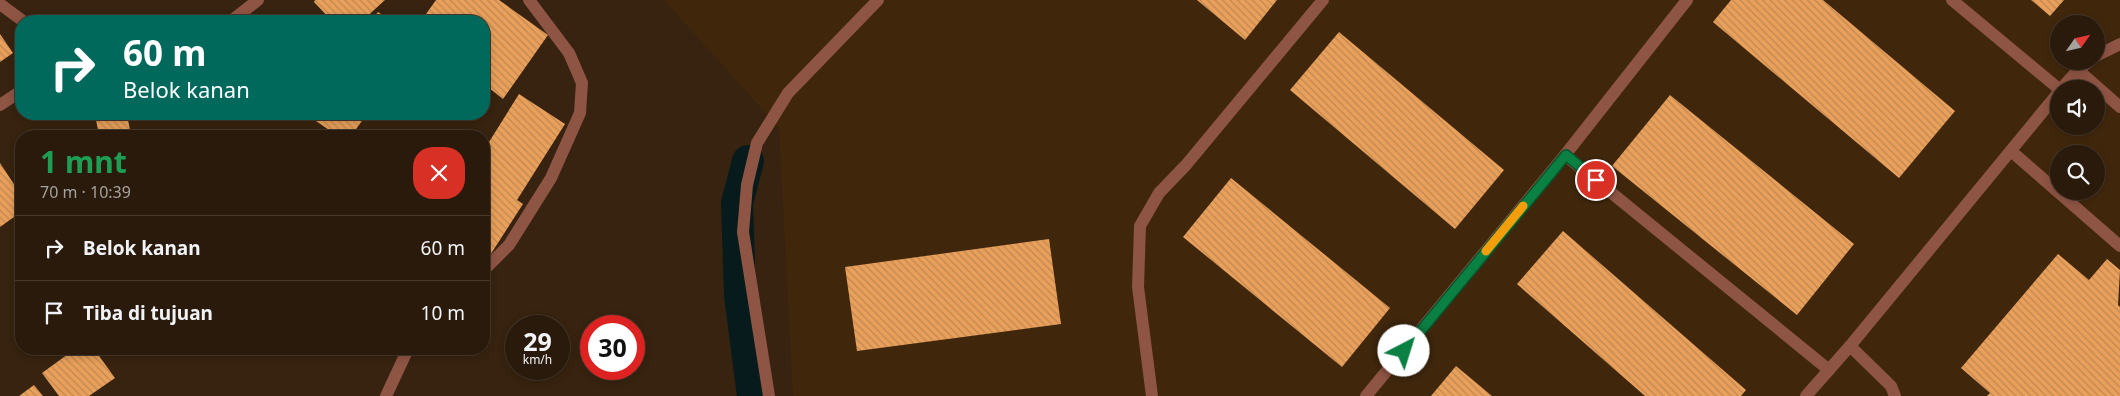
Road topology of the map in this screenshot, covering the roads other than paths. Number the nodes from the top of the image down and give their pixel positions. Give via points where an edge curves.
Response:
1 (258, 0) edge
2 (529, 0) edge
3 (878, 0) edge
4 (1323, 0) edge
5 (1687, 0) edge
6 (1952, 0) edge
7 (0, 4) edge
8 (15, 15) edge
9 (239, 15) edge
10 (2120, 44) edge
11 (2105, 52) edge
12 (2078, 70) joint
13 (2069, 80) edge
14 (2050, 82) edge
15 (15, 95) edge
16 (2050, 102) edge
17 (0, 104) edge
18 (2120, 107) edge
19 (2011, 151) junction
20 (1566, 155) junction
21 (2120, 246) edge
22 (490, 264) edge
23 (1850, 346) junction
24 (405, 355) edge
25 (1828, 370) junction
26 (386, 396) edge
27 (769, 396) edge
28 (1152, 396) edge
29 (1366, 396) edge
30 (1806, 396) edge
31 (1895, 396) edge

1 - 9 street
2 - 22 street via 569,53 582,83 580,113 551,178 509,245
3 - 27 street via 788,93 757,143 743,232
4 - 28 street via 1159,193 1140,226 1138,287
5 - 20 street
6 - 14 street
7 - 8 street
10 - 11 street
12 - 13 street
12 - 18 street
15 - 17 street
16 - 19 street
19 - 21 street
19 - 23 street
20 - 25 street
20 - 29 street
23 - 25 street
23 - 31 street via 1891,386
24 - 26 street
25 - 30 street

